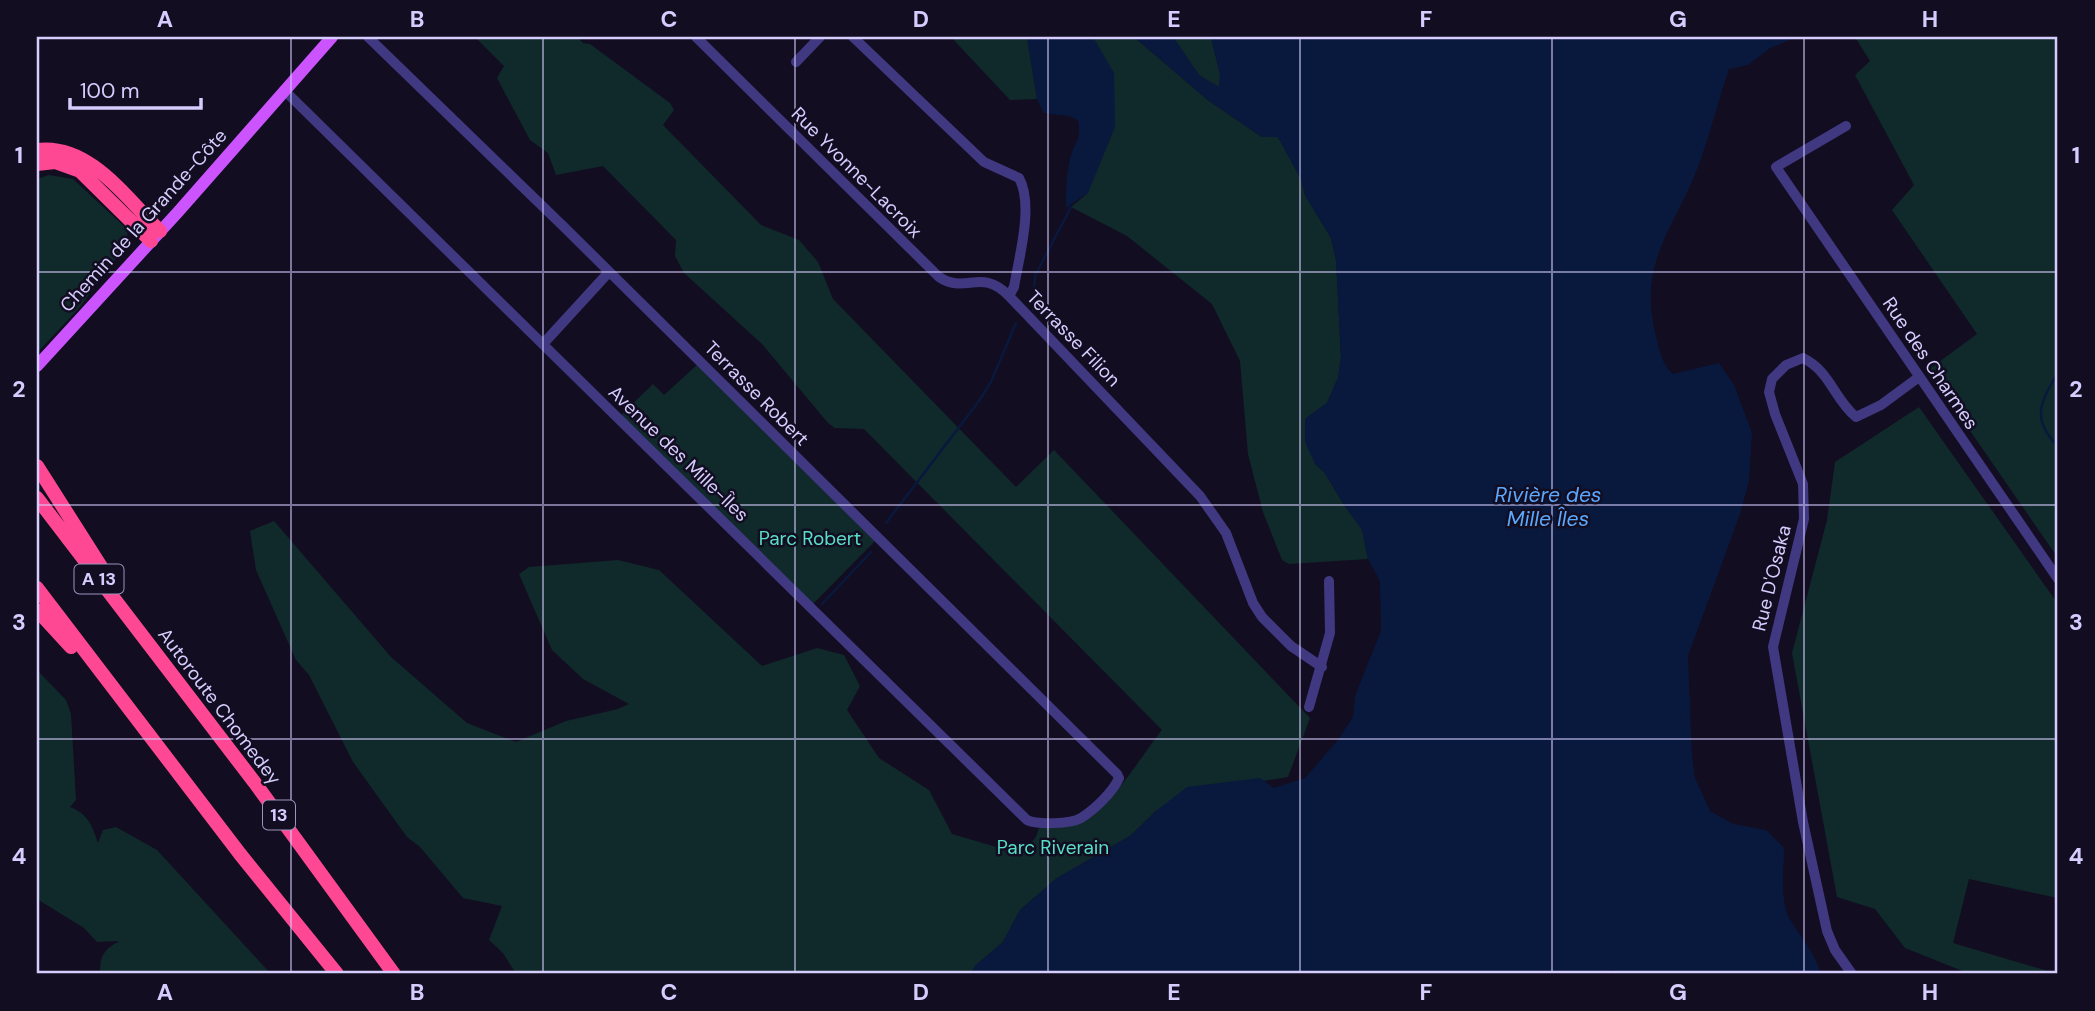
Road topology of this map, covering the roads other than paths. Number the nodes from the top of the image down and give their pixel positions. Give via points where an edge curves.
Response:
1 (332, 37) edge
2 (368, 37) edge
3 (696, 37) edge
4 (820, 37) edge
5 (853, 37) edge
6 (796, 62) dead end
7 (285, 91) junction
8 (1846, 126) dead end
9 (37, 150) edge
10 (37, 164) edge
11 (155, 236) junction
12 (609, 272) junction
13 (1009, 296) junction
14 (543, 344) junction
15 (37, 366) edge
16 (1919, 377) junction
17 (37, 466) edge
18 (37, 498) edge
19 (2058, 579) edge
20 (1329, 581) dead end
21 (37, 588) edge
22 (37, 610) edge
23 (160, 659) junction
24 (1322, 667) junction
25 (123, 701) junction
26 (1309, 707) dead end
27 (1118, 777) joint
28 (337, 974) edge
29 (394, 974) edge
30 (1852, 974) edge

1 - 7 main road, Chemin de la Grande-Côte
2 - 12 street, Terrasse Robert
3 - 13 street, Rue Yvonne-Lacroix via 939,278 957,284 986,281
4 - 6 street
5 - 13 street, Terrasse Filion via 984,162 1019,178 1025,194 1024,225
7 - 11 main road, Chemin de la Grande-Côte
7 - 14 street, Avenue des Mille-Îles
8 - 16 street, Rue des Charmes via 1776,167
9 - 11 highway via 66,152 91,164
10 - 11 highway via 55,162 80,171
11 - 15 main road, Chemin de la Grande-Côte
12 - 14 street
12 - 27 street, Terrasse Robert
13 - 24 street, Terrasse Filion via 1206,504 1226,533 1262,617
14 - 27 street, Avenue des Mille-Îles via 1027,820 1077,820 1106,795
16 - 19 street, Rue des Charmes
16 - 30 street, Rue D'Osaka via 1856,417 1817,365 1803,358 1786,365 1772,379 1769,392 1803,484 1804,519 1773,647 1827,931
17 - 23 highway
18 - 23 highway, Autoroute Chomedey / A 13
20 - 24 street via 1330,633
21 - 25 highway
22 - 25 highway
23 - 29 highway, Autoroute Chomedey / 13
24 - 26 street
25 - 28 highway

